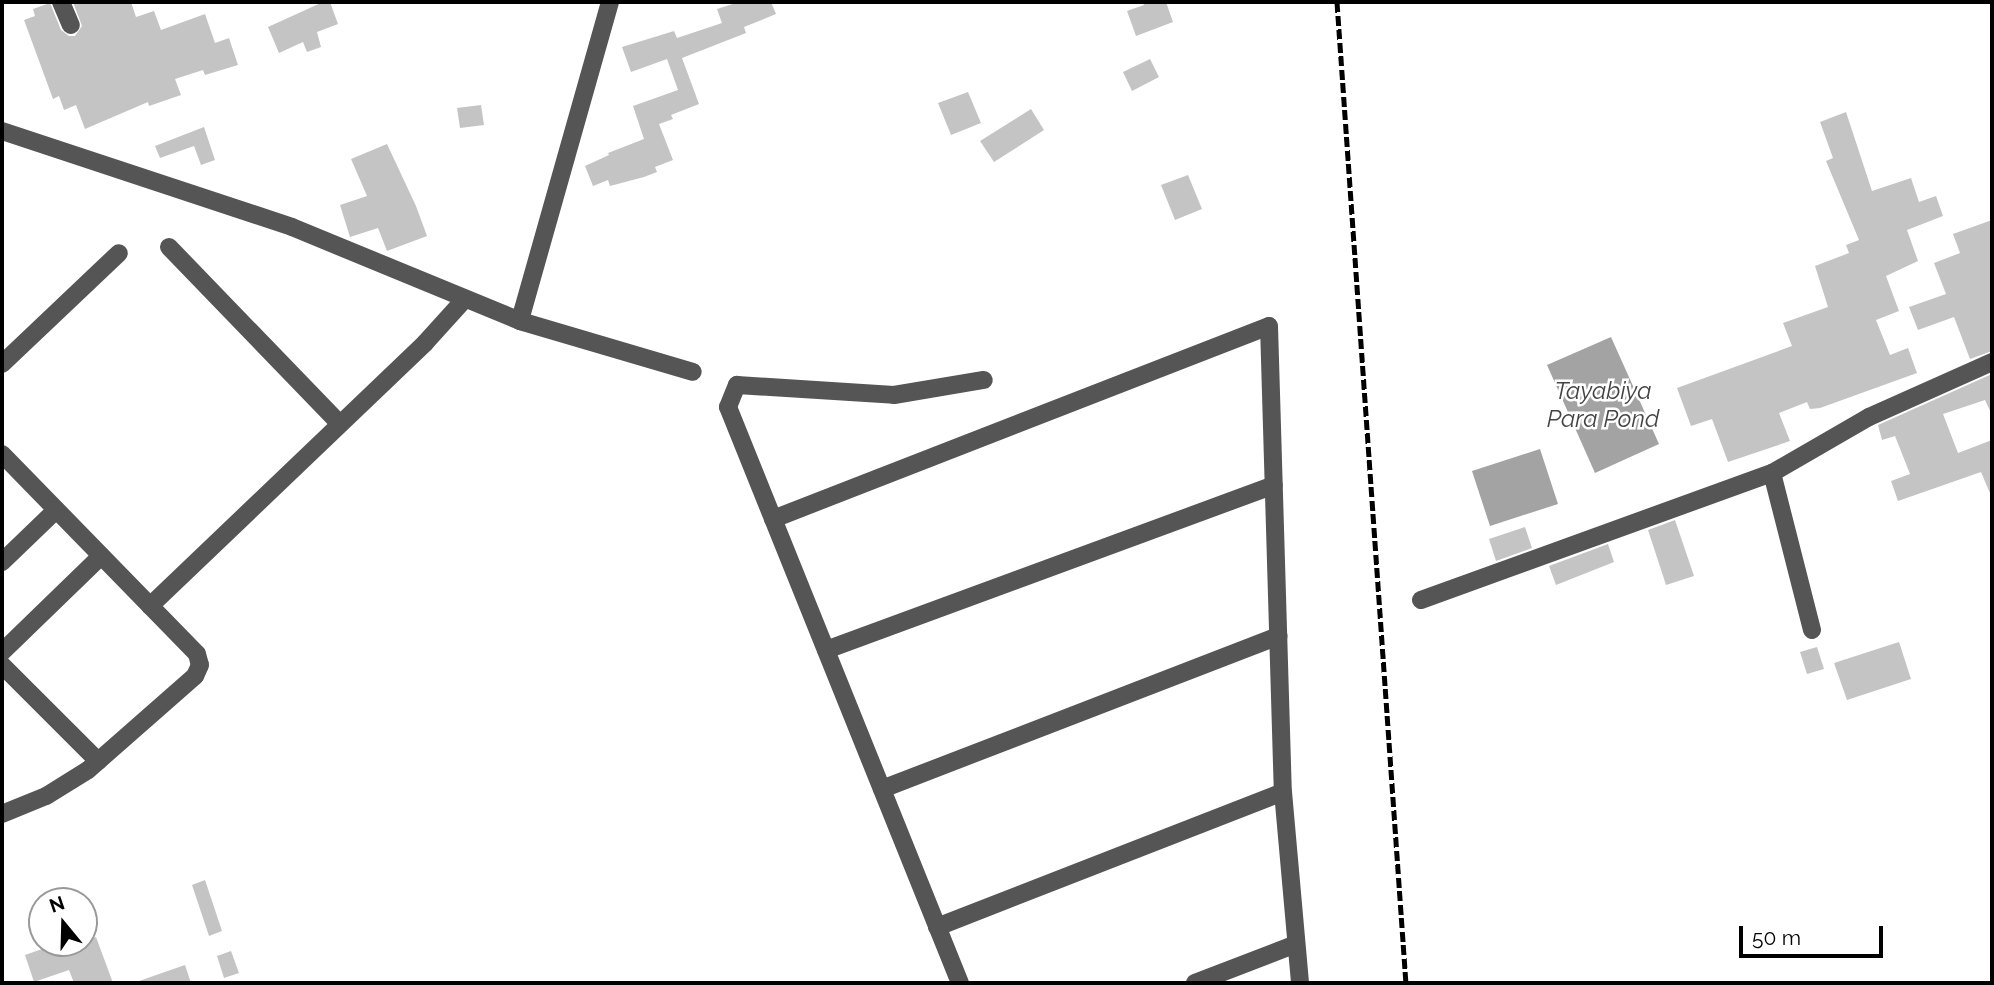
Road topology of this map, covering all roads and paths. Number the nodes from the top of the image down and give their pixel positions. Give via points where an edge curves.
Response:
1 (61, 2) edge
2 (610, 2) edge
3 (71, 25) dead end
4 (2, 131) edge
5 (169, 247) dead end
6 (119, 253) dead end
7 (464, 300) junction
8 (520, 321) junction
9 (1992, 362) edge
10 (2, 364) edge
11 (692, 372) dead end
12 (984, 380) dead end
13 (338, 422) junction
14 (2, 454) edge
15 (1772, 473) junction
16 (1274, 485) junction
17 (56, 510) junction
18 (773, 519) junction
19 (101, 556) junction
20 (2, 562) edge
21 (1421, 600) dead end
22 (150, 606) junction
23 (1812, 630) dead end
24 (1278, 636) junction
25 (826, 650) junction
26 (2, 652) edge
27 (2, 665) edge
28 (98, 761) junction
29 (882, 789) junction
30 (1283, 792) junction
31 (2, 814) edge
32 (937, 927) junction
33 (1296, 944) junction
34 (960, 983) edge
35 (1195, 983) edge
36 (1300, 983) edge

1 - 3 street
2 - 8 street
4 - 7 street via 292,227
5 - 13 street
6 - 10 street
7 - 8 street
7 - 13 street via 425,343
8 - 11 street
9 - 15 street via 1869,418
12 - 18 street via 894,395 737,385 728,407
13 - 22 street
14 - 17 street
15 - 21 street
15 - 23 street
16 - 18 street via 1269,326
16 - 24 street
16 - 25 street
17 - 19 street
17 - 20 street
18 - 25 street
19 - 22 street
19 - 26 street
22 - 28 street via 197,654 200,665 195,676
24 - 29 street
24 - 30 street
25 - 29 street
27 - 28 street
28 - 31 street via 46,796
29 - 32 street
30 - 32 street
30 - 33 street
32 - 34 street
33 - 35 street
33 - 36 street

